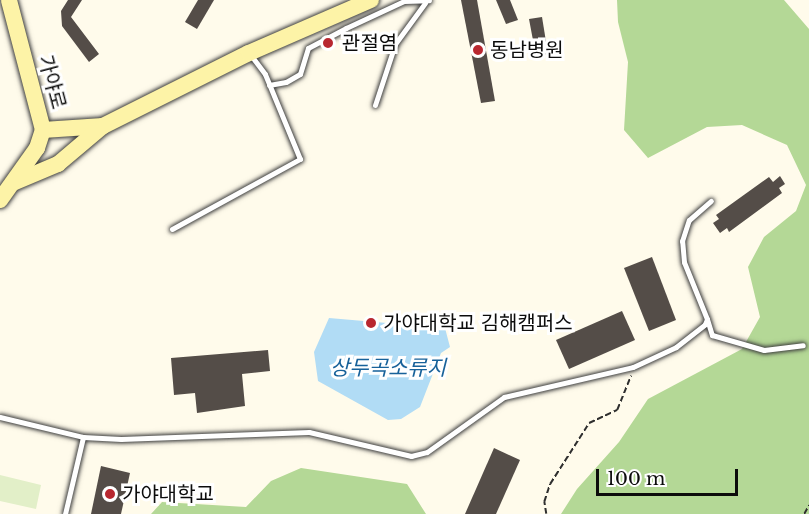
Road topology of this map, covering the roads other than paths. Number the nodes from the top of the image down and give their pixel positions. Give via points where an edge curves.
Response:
1 (9, 0) edge
2 (371, 0) edge
3 (427, 2) edge
4 (249, 53) junction
5 (269, 85) junction
6 (375, 105) dead end
7 (103, 126) junction
8 (43, 130) junction
9 (12, 183) junction
10 (0, 200) edge
11 (711, 201) dead end
12 (172, 229) dead end
13 (707, 319) junction
14 (803, 345) dead end
15 (0, 417) edge
16 (83, 437) junction
17 (66, 514) edge

1 - 8 street, 가야로
2 - 4 street
3 - 5 lane via 404,1 346,28 308,48 300,74
3 - 6 lane via 394,44
4 - 5 lane
4 - 7 street
5 - 12 lane via 300,159
7 - 8 street
7 - 9 street via 58,164
8 - 9 street, 가야로 via 37,148
9 - 10 street, 가야로
11 - 13 lane via 689,220 682,241 684,262
13 - 14 lane via 712,335 764,350
13 - 16 lane via 676,347 633,367 504,397 427,453 411,456 309,432
15 - 16 lane
16 - 17 lane

